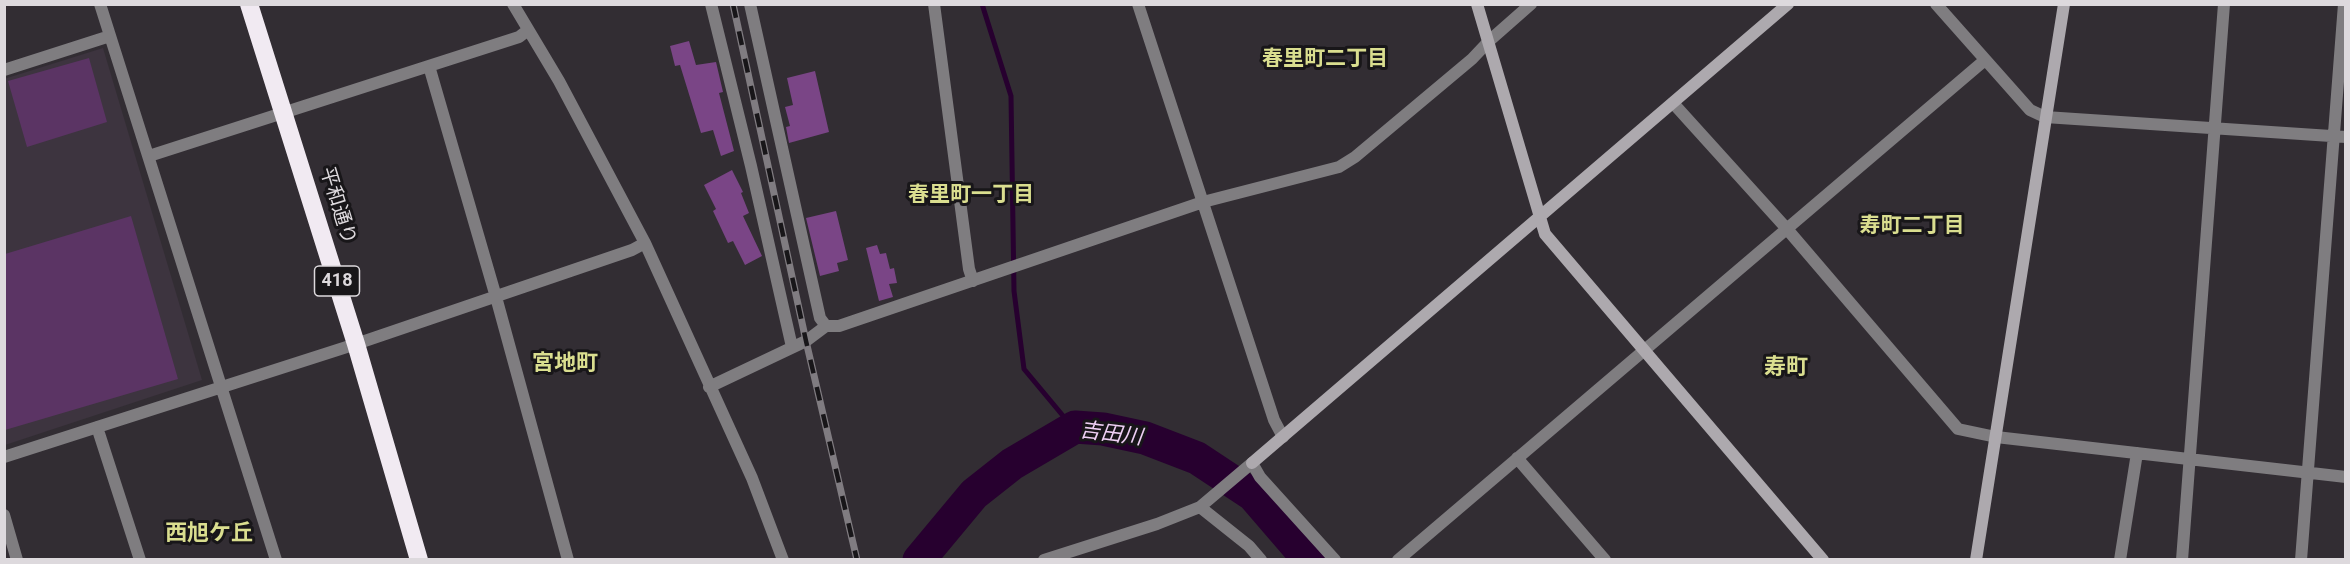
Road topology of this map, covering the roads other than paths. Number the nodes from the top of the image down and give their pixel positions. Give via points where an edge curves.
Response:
1 (100, 4) edge
2 (249, 4) edge
3 (513, 4) edge
4 (711, 4) edge
5 (750, 4) edge
6 (934, 4) edge
7 (1138, 4) edge
8 (1477, 4) edge
9 (1531, 4) edge
10 (1788, 4) edge
11 (1936, 4) edge
12 (2064, 4) edge
13 (2224, 4) edge
14 (2344, 4) edge
15 (528, 30) junction
16 (111, 36) junction
17 (1489, 41) junction
18 (1984, 60) junction
19 (429, 66) junction
20 (4, 70) edge
21 (1673, 103) junction
22 (284, 112) junction
23 (2045, 117) junction
24 (2214, 128) junction
25 (2339, 136) edge
26 (149, 156) junction
27 (1203, 202) junction
28 (1540, 217) junction
29 (1787, 229) junction
30 (645, 243) junction
31 (973, 281) junction
32 (496, 297) junction
33 (826, 327) junction
34 (356, 344) junction
35 (792, 347) junction
36 (1644, 350) junction
37 (222, 387) junction
38 (709, 387) junction
39 (97, 427) junction
40 (1283, 437) junction
41 (1996, 437) junction
42 (2137, 453) junction
43 (4, 457) edge
44 (1517, 458) junction
45 (2189, 459) junction
46 (1251, 463) junction
47 (2307, 473) junction
48 (2346, 477) edge
49 (1204, 504) junction
50 (4, 515) edge
51 (17, 560) edge
52 (140, 560) edge
53 (276, 560) edge
54 (419, 560) edge
55 (568, 560) edge
56 (783, 560) edge
57 (1044, 560) edge
58 (1261, 560) edge
59 (1335, 560) edge
60 (1398, 560) edge
61 (1605, 560) edge
62 (1823, 560) edge
63 (1976, 560) edge
64 (2120, 560) edge
65 (2182, 560) edge
66 (2301, 560) edge

1 - 16 street
2 - 22 highway, 平和通り / 418
3 - 15 street
4 - 35 street
5 - 33 street via 820,318
6 - 31 street
7 - 27 street
8 - 17 street
9 - 17 street
10 - 21 street
11 - 18 street
12 - 23 street
13 - 24 street
14 - 25 street
15 - 19 street via 519,37
15 - 30 street via 592,139
16 - 20 street
16 - 26 street
17 - 27 street via 1364,150 1339,167
17 - 28 street
18 - 23 street via 2030,110
18 - 29 street
19 - 22 street
19 - 32 street
21 - 28 street
21 - 29 street
22 - 26 street
22 - 34 highway, 平和通り / 418
23 - 24 street
23 - 41 street
24 - 25 street
24 - 45 street
25 - 47 street
26 - 37 street
27 - 31 street
27 - 40 street via 1274,420
28 - 36 street via 1545,234
28 - 40 street
29 - 36 street
29 - 41 street via 1958,429
30 - 32 street
30 - 38 street
31 - 33 street
32 - 34 street
32 - 55 street
33 - 35 street
34 - 37 street
34 - 54 highway, 平和通り / 418
35 - 38 street
36 - 44 street
36 - 62 street
37 - 39 street
37 - 53 street
38 - 56 street via 752,478
39 - 43 street
39 - 52 street
40 - 46 street
41 - 42 street
41 - 63 street
42 - 45 street
42 - 64 street
44 - 60 street
44 - 61 street
45 - 47 street
45 - 65 street
46 - 49 street
46 - 59 street
47 - 48 street
47 - 66 street
49 - 57 street via 1157,524
49 - 58 street
50 - 51 street

